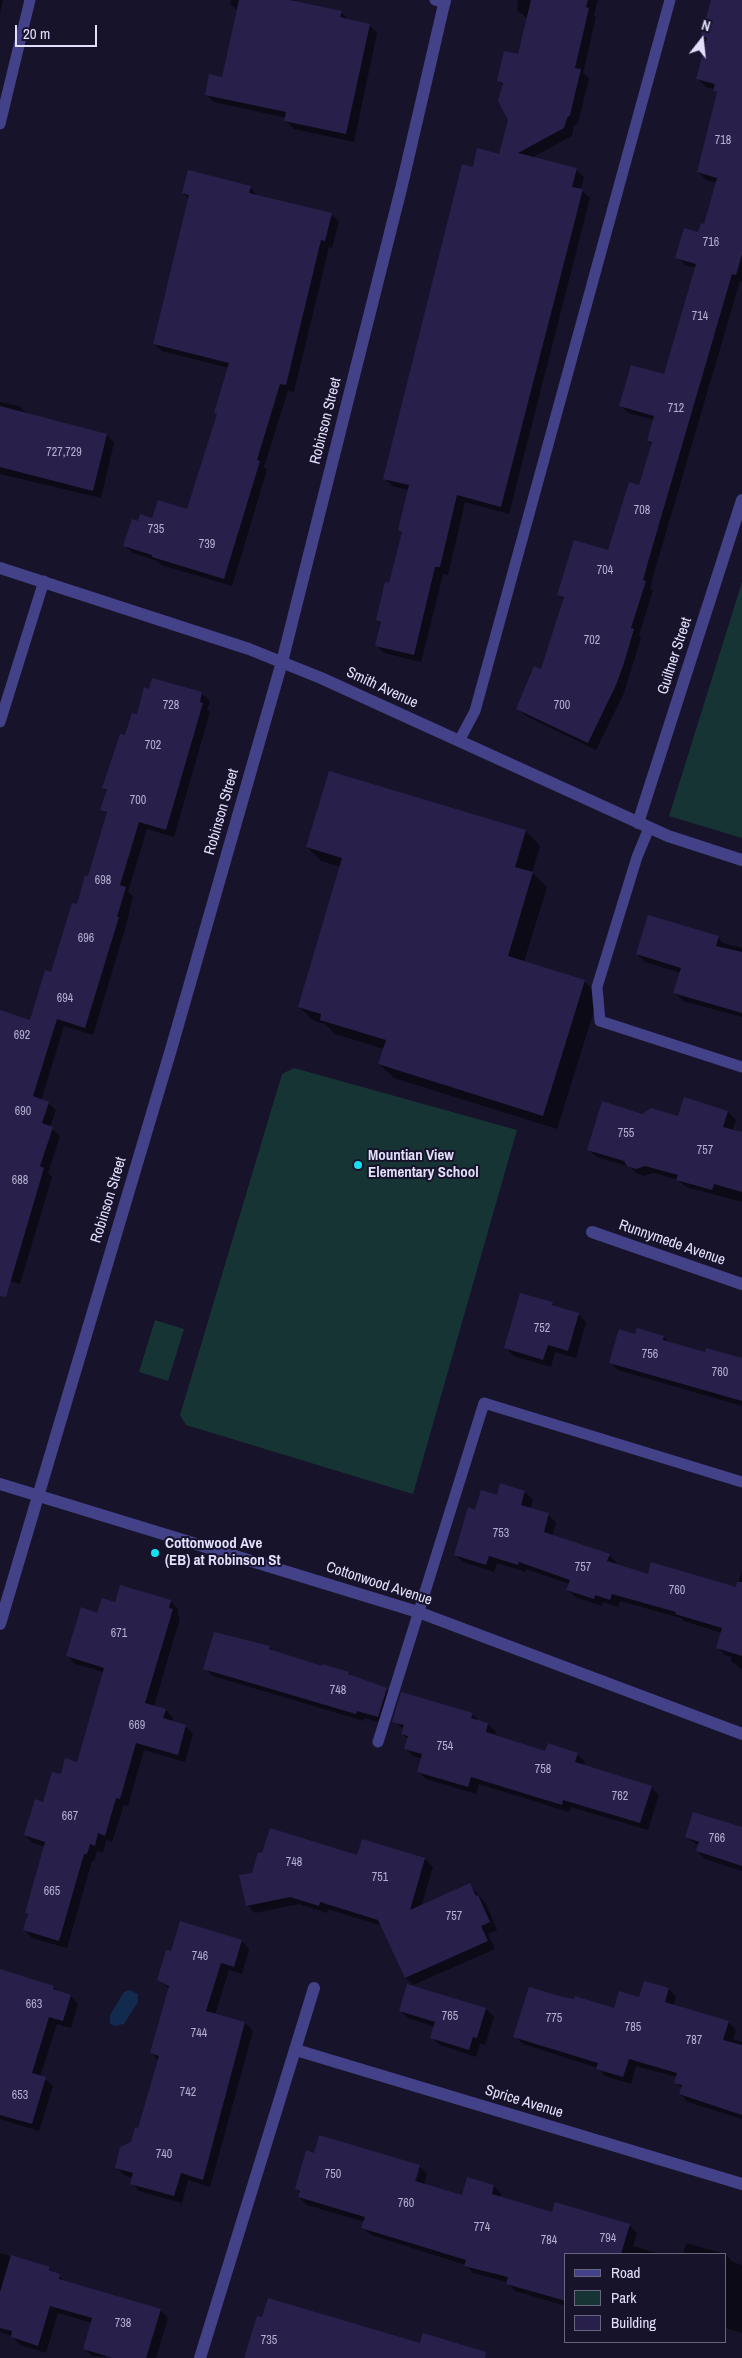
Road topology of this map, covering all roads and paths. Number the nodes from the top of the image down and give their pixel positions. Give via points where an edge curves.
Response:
1 (30, 0) edge
2 (670, 0) edge
3 (442, 1) edge
4 (0, 124) edge
5 (742, 500) edge
6 (0, 568) edge
7 (44, 581) junction
8 (282, 662) junction
9 (0, 722) edge
10 (459, 741) junction
11 (644, 826) junction
12 (742, 860) edge
13 (742, 1067) edge
14 (592, 1232) dead end
15 (742, 1284) edge
16 (742, 1482) edge
17 (0, 1484) edge
18 (37, 1495) junction
19 (418, 1612) junction
20 (0, 1624) edge
21 (742, 1734) edge
22 (378, 1742) dead end
23 (314, 1988) dead end
24 (296, 2050) junction
25 (742, 2184) edge
26 (200, 2358) edge

1 - 4 lane
2 - 10 lane via 475,711
3 - 8 street, Robinson Street via 402,185
5 - 11 street, Guiltner Street
6 - 7 street, Smith Avenue
7 - 8 street, Smith Avenue via 249,648
7 - 9 lane
8 - 10 street, Smith Avenue
8 - 18 street, Robinson Street via 170,1056
10 - 11 street, Smith Avenue
11 - 12 street, Smith Avenue
11 - 13 lane via 638,856 597,987 600,1021
14 - 15 street, Runnymede Avenue
16 - 19 lane via 484,1403
17 - 18 street, Cottonwood Avenue
18 - 19 street, Cottonwood Avenue
18 - 20 street, Robinson Street
19 - 21 street, Cottonwood Avenue
19 - 22 lane
23 - 24 street
24 - 25 street, Sprice Avenue
24 - 26 street

